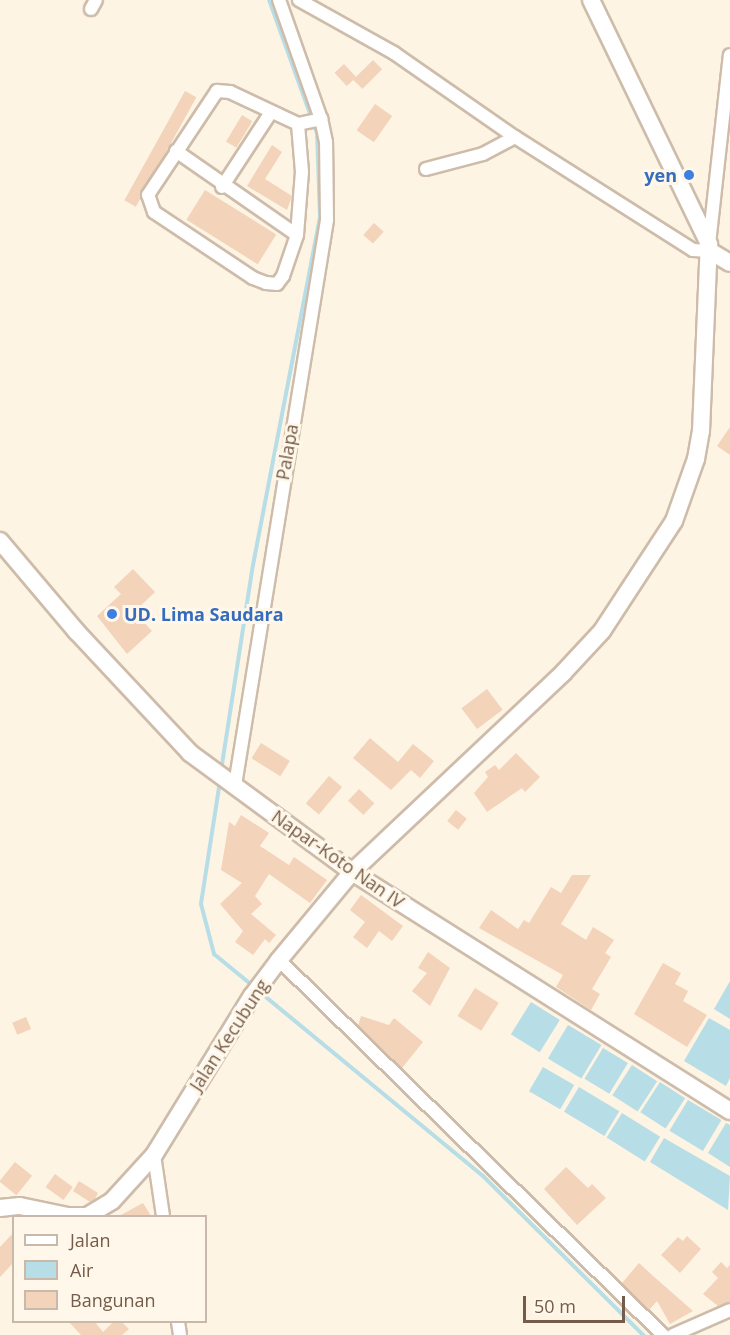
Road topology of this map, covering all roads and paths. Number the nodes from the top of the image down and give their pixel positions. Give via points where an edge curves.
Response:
1 (279, 0) edge
2 (299, 0) edge
3 (591, 0) edge
4 (730, 56) edge
5 (271, 112) junction
6 (310, 122) junction
7 (515, 137) junction
8 (176, 151) junction
9 (426, 169) dead end
10 (222, 187) junction
11 (297, 235) junction
12 (709, 247) junction
13 (730, 263) edge
14 (0, 541) edge
15 (233, 783) junction
16 (352, 872) junction
17 (279, 960) junction
18 (730, 1111) edge
19 (153, 1155) junction
20 (0, 1208) edge
21 (63, 1215) edge
22 (89, 1215) edge
23 (163, 1215) edge
24 (730, 1310) edge
25 (663, 1335) edge
26 (674, 1335) edge

1 - 6 street, Palapa
2 - 7 street via 394,53
3 - 12 street
4 - 12 street
5 - 6 street
5 - 8 street via 230,92 217,90
5 - 10 street
6 - 11 street
6 - 15 street, Palapa via 326,142 327,220
7 - 9 street via 483,154
7 - 12 street via 693,250
8 - 10 street
8 - 11 street via 148,195 154,213 266,283 277,284 283,276
10 - 11 street
12 - 13 street
12 - 16 street, Jalan Kecubung via 701,431 696,459 674,521 602,631 563,673
14 - 15 street, Napar-Koto Nan IV via 190,753
15 - 16 street, Napar-Koto Nan IV
16 - 17 street, Jalan Kecubung
16 - 18 street, Napar-Koto Nan IV
17 - 19 street, Jalan Kecubung via 252,996
17 - 25 street
19 - 22 street, Jalan Kecubung via 112,1201
19 - 23 street
20 - 21 street via 20,1206
24 - 26 street

